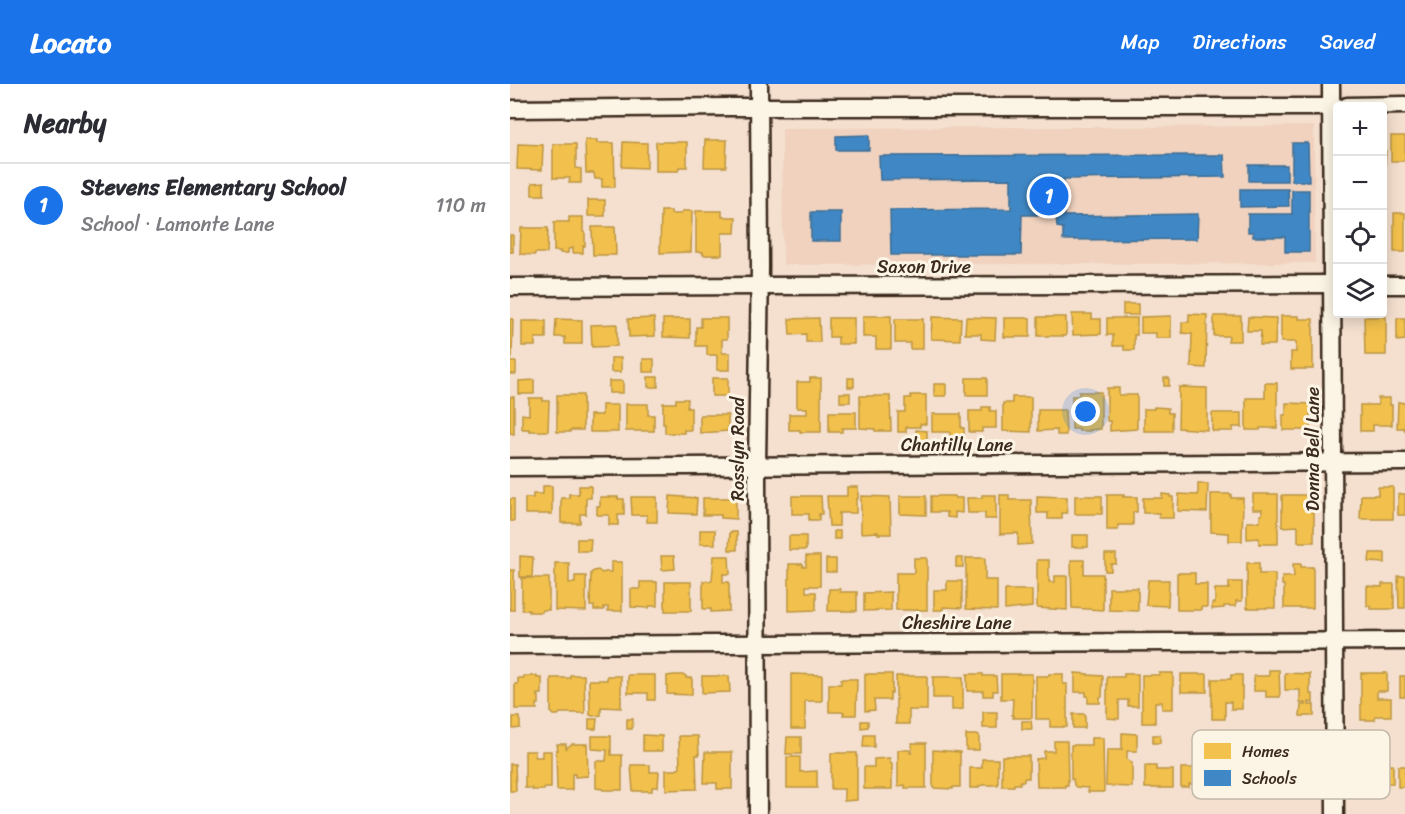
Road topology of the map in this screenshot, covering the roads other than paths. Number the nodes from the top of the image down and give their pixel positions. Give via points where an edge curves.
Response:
1 (759, 84) edge
2 (1331, 84) edge
3 (1337, 102) edge
4 (1405, 105) edge
5 (1387, 106) edge
6 (759, 107) junction
7 (1333, 107) edge
8 (510, 109) edge
9 (1338, 156) edge
10 (1335, 264) edge
11 (1333, 284) edge
12 (1387, 285) edge
13 (1405, 285) edge
14 (510, 287) edge
15 (759, 287) junction
16 (1335, 318) edge
17 (1405, 462) edge
18 (1333, 463) junction
19 (757, 465) junction
20 (510, 467) edge
21 (1405, 640) edge
22 (1333, 641) junction
23 (758, 644) junction
24 (510, 645) edge
25 (1334, 730) edge
26 (1335, 799) edge
27 (758, 814) edge
28 (1335, 814) edge

1 - 6 street, Rosslyn Road
2 - 3 street, Donna Bell Lane
4 - 5 street
6 - 7 street
6 - 8 street
6 - 15 street, Rosslyn Road
9 - 10 street, Donna Bell Lane
11 - 15 street, Saxon Drive
12 - 13 street
14 - 15 street, Saxon Drive
15 - 19 street, Rosslyn Road
16 - 18 street, Donna Bell Lane
17 - 18 street, Chantilly Lane
18 - 19 street, Chantilly Lane
18 - 22 street, Donna Bell Lane
19 - 20 street, Chantilly Lane
19 - 23 street, Rosslyn Road
21 - 22 street, Cheshire Lane
22 - 23 street, Cheshire Lane
22 - 25 street, Donna Bell Lane
23 - 24 street, Cheshire Lane
23 - 27 street, Rosslyn Road
26 - 28 street, Donna Bell Lane

